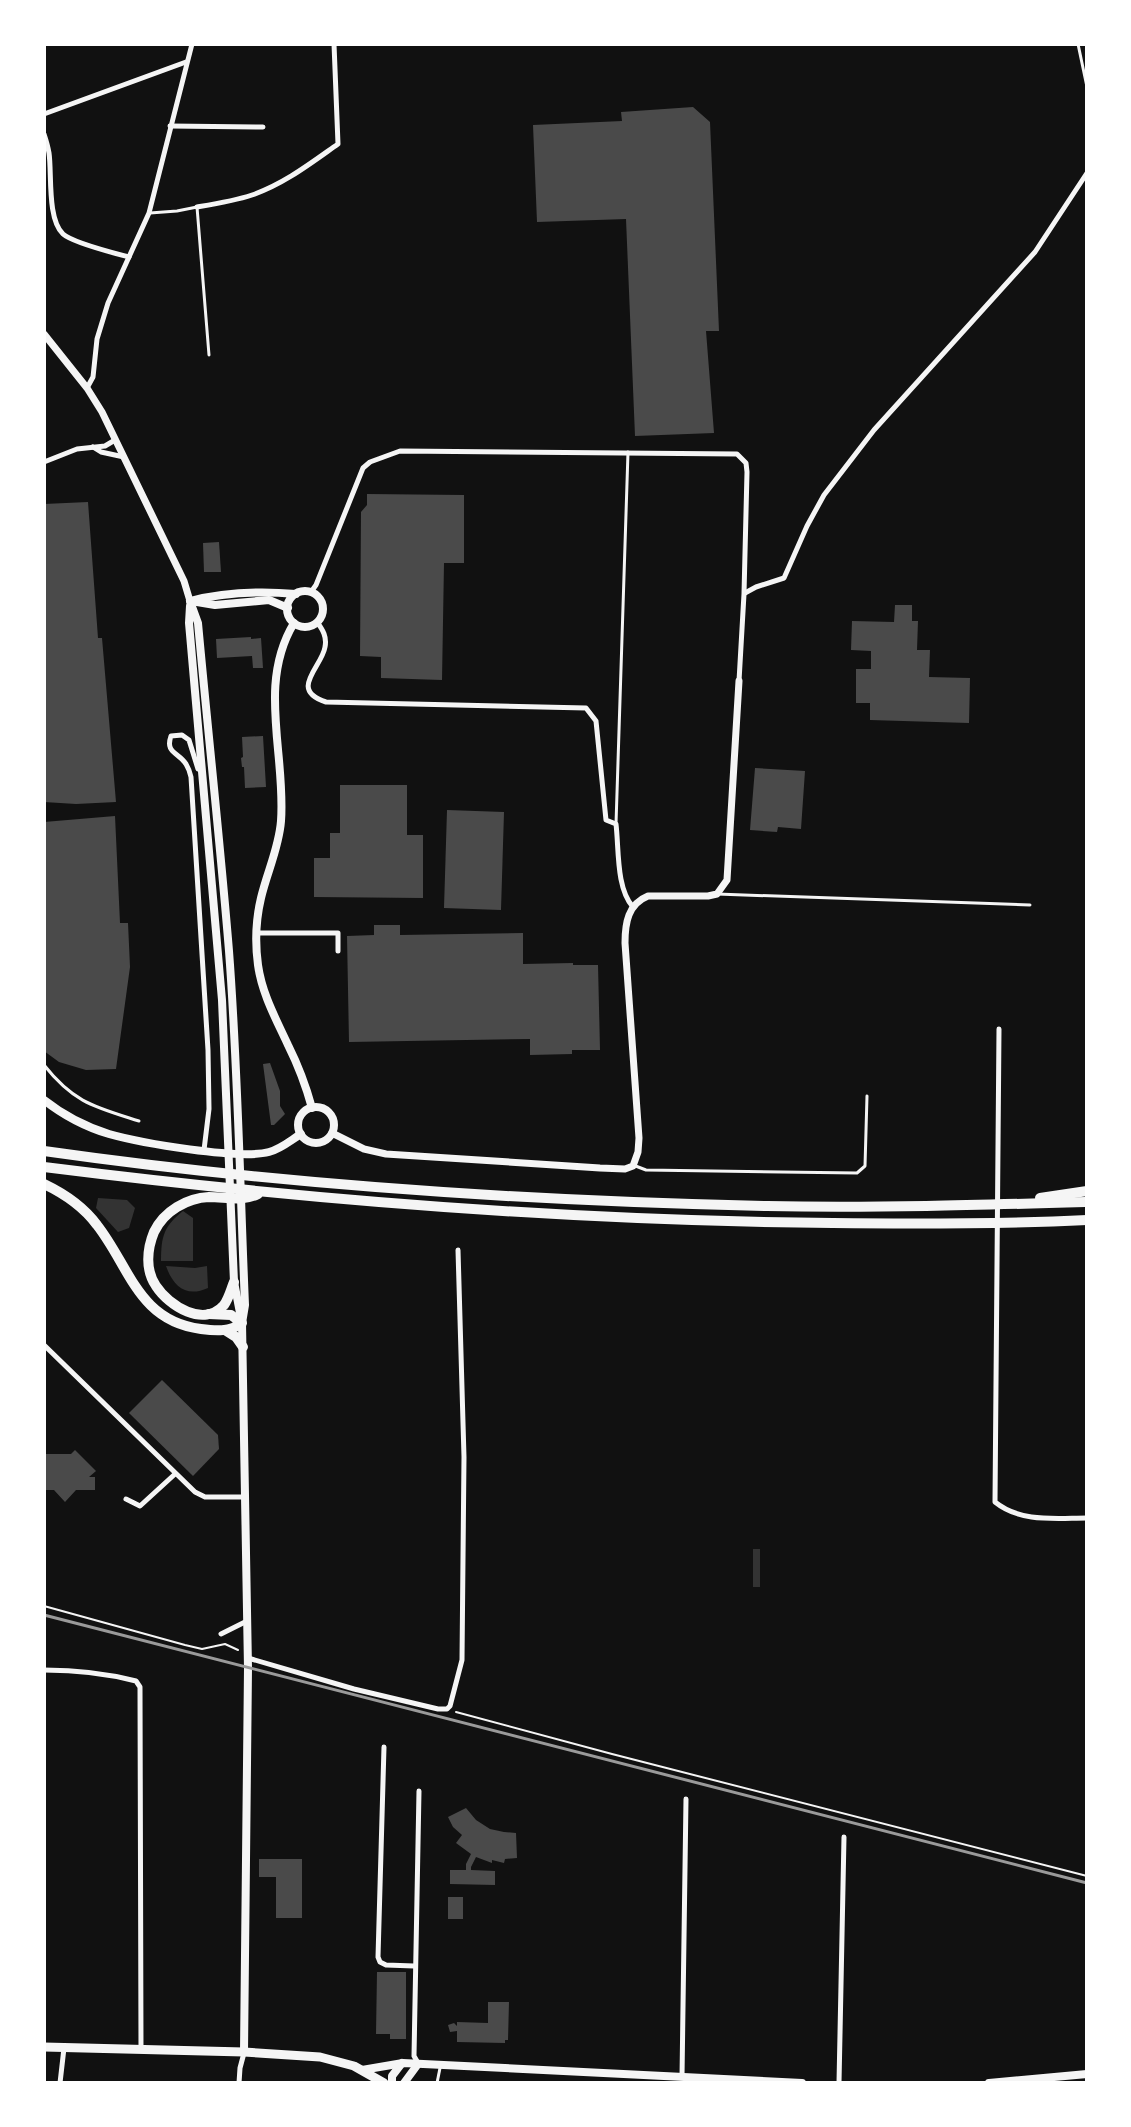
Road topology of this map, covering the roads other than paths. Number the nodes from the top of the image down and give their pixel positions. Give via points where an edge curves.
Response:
1 (192, 44) edge
2 (334, 44) edge
3 (1078, 44) edge
4 (186, 62) junction
5 (1087, 87) edge
6 (44, 114) edge
7 (170, 126) junction
8 (263, 127) dead end
9 (44, 134) edge
10 (1087, 173) edge
11 (197, 207) junction
12 (149, 213) junction
13 (129, 257) junction
14 (44, 334) edge
15 (209, 355) dead end
16 (87, 388) junction
17 (115, 440) junction
18 (93, 447) junction
19 (628, 452) junction
20 (124, 457) junction
21 (44, 462) edge
22 (311, 592) junction
23 (296, 594) junction
24 (744, 594) junction
25 (190, 601) junction
26 (288, 608) junction
27 (317, 622) junction
28 (294, 623) junction
29 (739, 681) joint
30 (203, 792) junction
31 (616, 824) junction
32 (717, 894) junction
33 (1030, 905) dead end
34 (633, 907) junction
35 (256, 933) junction
36 (338, 951) dead end
37 (999, 1029) dead end
38 (44, 1065) edge
39 (867, 1096) dead end
40 (44, 1100) edge
41 (312, 1108) junction
42 (139, 1121) dead end
43 (332, 1133) junction
44 (301, 1134) junction
45 (204, 1150) junction
46 (44, 1151) edge
47 (633, 1165) junction
48 (44, 1167) edge
49 (44, 1184) edge
50 (1087, 1191) edge
51 (260, 1193) junction
52 (1087, 1202) edge
53 (1006, 1204) junction
54 (1087, 1220) edge
55 (458, 1250) dead end
56 (234, 1282) junction
57 (209, 1314) junction
58 (242, 1323) junction
59 (225, 1330) junction
60 (44, 1345) edge
61 (243, 1347) junction
62 (175, 1474) junction
63 (247, 1497) junction
64 (126, 1499) dead end
65 (1087, 1518) edge
66 (248, 1620) junction
67 (221, 1634) dead end
68 (248, 1658) junction
69 (44, 1670) edge
70 (384, 1747) dead end
71 (419, 1791) dead end
72 (686, 1799) dead end
73 (844, 1837) dead end
74 (414, 1966) junction
75 (44, 2047) edge
76 (64, 2048) junction
77 (141, 2050) junction
78 (244, 2052) junction
79 (403, 2063) junction
80 (418, 2064) junction
81 (441, 2065) junction
82 (362, 2070) junction
83 (582, 2072) junction
84 (1087, 2074) edge
85 (682, 2078) junction
86 (412, 2079) edge
87 (632, 2079) edge
88 (719, 2081) edge
89 (1025, 2082) edge
90 (60, 2083) edge
91 (239, 2083) edge
92 (384, 2083) edge
93 (392, 2083) edge
94 (404, 2083) edge
95 (437, 2083) edge
96 (581, 2083) edge
97 (795, 2083) edge
98 (802, 2083) edge
99 (839, 2083) edge
100 (989, 2083) edge

1 - 4 street
2 - 11 street via 338,144 277,185
3 - 5 lane
4 - 6 street
4 - 7 street
7 - 8 street
7 - 12 street
9 - 13 street via 62,233
10 - 24 street via 1035,252 874,430 824,495 784,578
11 - 12 lane
11 - 15 lane
12 - 13 street
13 - 16 street via 104,314
14 - 16 street
16 - 17 street
17 - 18 street
17 - 20 street
18 - 20 street
18 - 21 street
19 - 22 street via 400,451 370,462 355,485
19 - 24 street via 740,455 747,472
19 - 31 lane
20 - 25 street
22 - 23 main road
22 - 27 main road via 322,604
23 - 25 main road via 256,592
23 - 26 main road
24 - 29 street
25 - 26 main road via 215,605 269,600
25 - 30 main road
25 - 58 main road via 198,623 229,951 240,1136
26 - 28 main road
27 - 28 main road via 305,627
27 - 31 street via 326,642 310,677 310,690 326,702 586,708 596,721 606,820
28 - 35 main road via 275,672 281,824
29 - 32 street via 727,880
30 - 45 street via 189,740 171,736 170,749 188,766 191,777 208,1050
30 - 56 main road via 222,1000
31 - 34 street via 622,889
32 - 33 lane
32 - 34 street via 655,894
34 - 47 street via 625,943 639,1138
35 - 36 street via 338,933
35 - 41 main road via 264,991
37 - 65 street via 995,1502 1025,1516
38 - 42 lane via 89,1105
39 - 47 lane via 865,1166 857,1173 646,1170
40 - 45 main road via 109,1134
41 - 43 main road via 330,1114
41 - 44 main road via 300,1118
43 - 44 main road via 318,1143
43 - 47 street via 386,1154 600,1168
44 - 45 main road via 267,1153
46 - 53 highway via 204,1171 499,1196 766,1206
48 - 51 highway
49 - 59 highway via 71,1199 97,1224 135,1288 159,1313 182,1325
50 - 53 highway
51 - 54 highway via 499,1212 723,1221
51 - 57 highway via 244,1199 188,1201 156,1228 148,1264 156,1286 178,1307
52 - 53 highway
55 - 68 street via 462,1660 452,1700 447,1709 438,1709
56 - 57 highway via 223,1306
56 - 58 main road
57 - 58 highway via 231,1315
58 - 59 highway
58 - 61 main road
59 - 61 highway
60 - 62 street
61 - 63 main road
62 - 63 street via 205,1497
62 - 64 street via 140,1506
63 - 66 main road
66 - 67 street
66 - 68 main road
68 - 78 main road
69 - 77 street via 89,1671 136,1681 140,1687
70 - 74 street via 378,1957 386,1965
71 - 74 street
72 - 85 street
73 - 99 street
74 - 80 street
75 - 76 main road
76 - 77 main road
76 - 90 street
77 - 78 main road
78 - 82 main road via 320,2057
78 - 91 street
79 - 80 main road
79 - 82 main road
79 - 93 main road
80 - 81 main road
80 - 86 main road
81 - 83 main road
81 - 95 lane
82 - 92 main road
83 - 87 main road
83 - 96 street
84 - 89 main road
85 - 87 main road
85 - 88 main road
86 - 94 main road
88 - 97 main road
89 - 100 main road
97 - 98 main road

